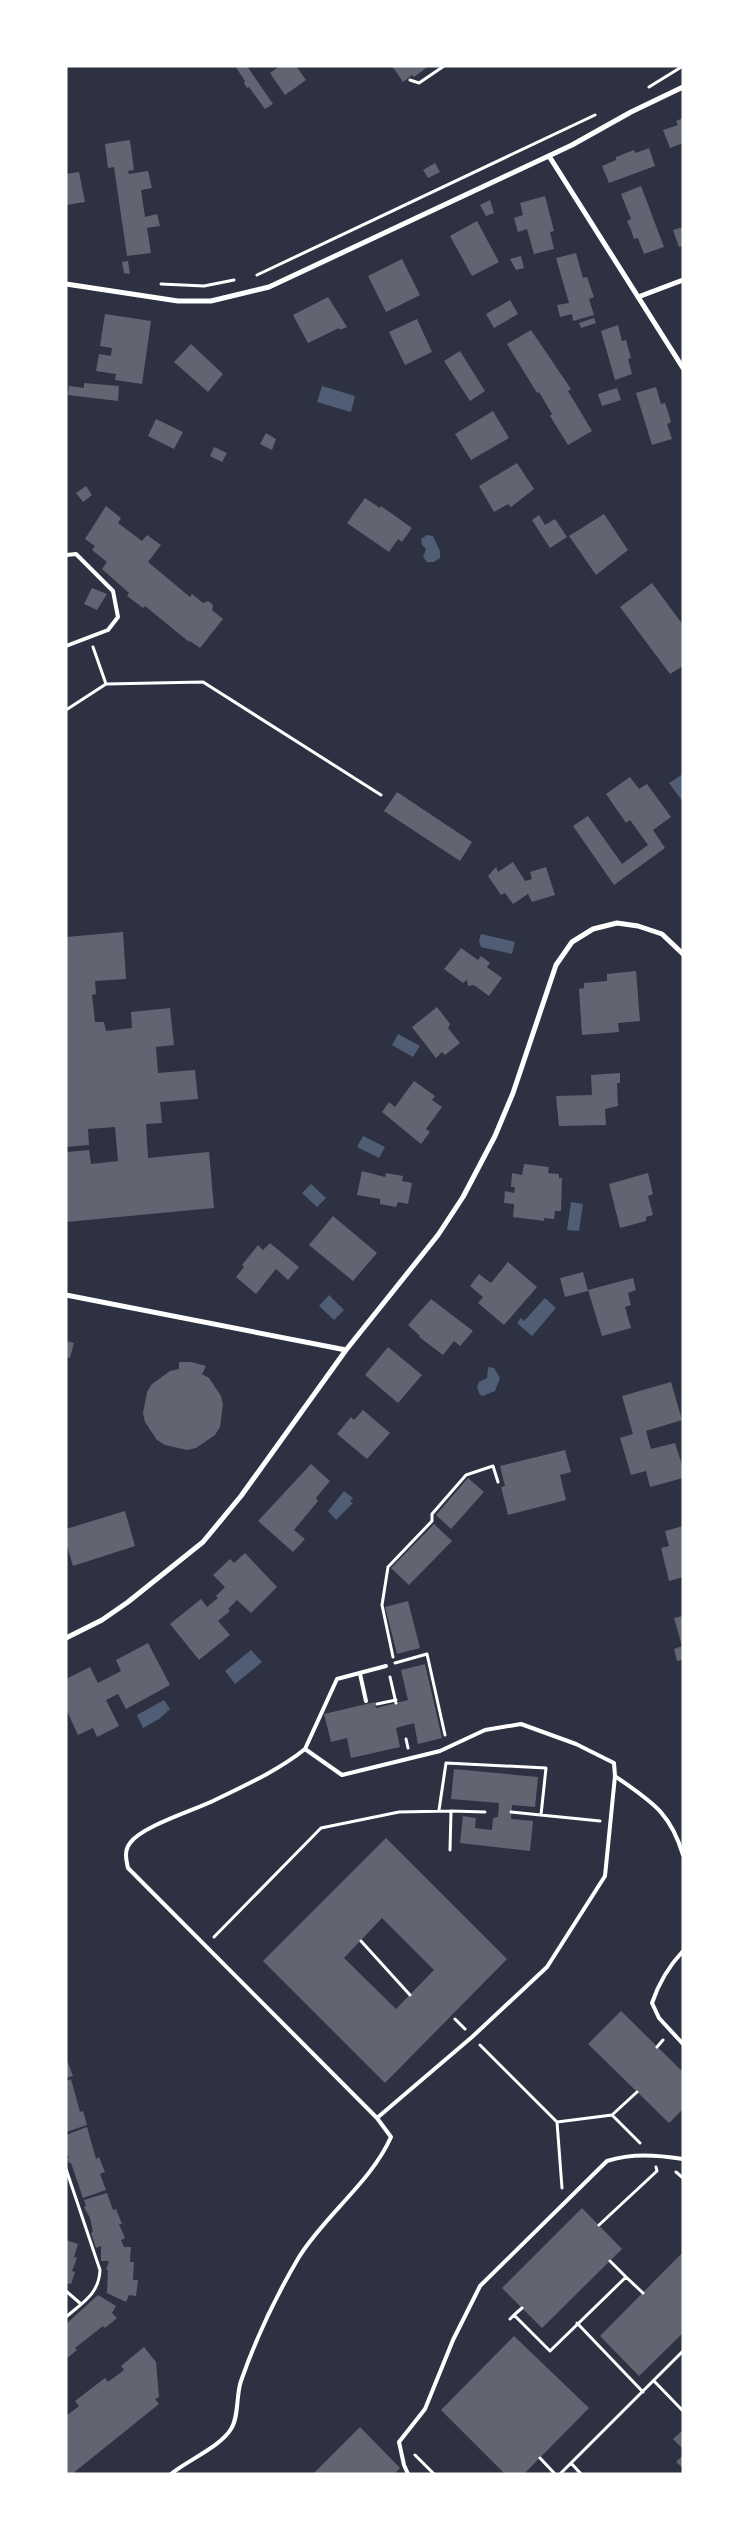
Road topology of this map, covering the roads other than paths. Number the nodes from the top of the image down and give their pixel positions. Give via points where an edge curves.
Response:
1 (683, 87) edge
2 (550, 156) junction
3 (683, 280) edge
4 (66, 284) edge
5 (638, 297) junction
6 (683, 368) edge
7 (66, 555) edge
8 (66, 646) edge
9 (683, 954) edge
10 (66, 1295) edge
11 (346, 1350) junction
12 (66, 1638) edge
13 (386, 1666) dead end
14 (360, 1674) junction
15 (366, 1701) dead end
16 (306, 1749) junction
17 (615, 1776) junction
18 (683, 1855) edge
19 (683, 1951) edge
20 (683, 2044) edge
21 (377, 2118) junction
22 (683, 2159) edge
23 (171, 2474) edge
24 (408, 2474) edge

1 - 2 street
2 - 4 street via 319,265 243,295 211,301 178,301
2 - 5 street
3 - 5 street
5 - 6 street
7 - 8 lane via 76,554 113,591 118,617 108,630
9 - 11 street via 662,934 617,923 593,929 572,942 556,965 514,1093 463,1198 438,1235
10 - 11 street
11 - 12 street via 241,1496 203,1542 128,1602 102,1620
13 - 14 lane
14 - 15 lane
14 - 16 lane via 337,1679
16 - 17 lane via 342,1775 436,1751 485,1730 522,1724 576,1744 614,1763
16 - 21 lane via 215,1800 146,1830 130,1842 126,1862 128,1868
17 - 18 lane via 659,1808 676,1834
17 - 21 lane via 604,1876 547,1967
19 - 20 lane via 668,1966 652,2003 659,2018
21 - 23 lane via 391,2137 388,2145 379,2160 320,2226 299,2257 257,2338 240,2384 232,2428 222,2439
22 - 24 lane via 623,2156 607,2162 480,2286 453,2340 425,2409 399,2442

